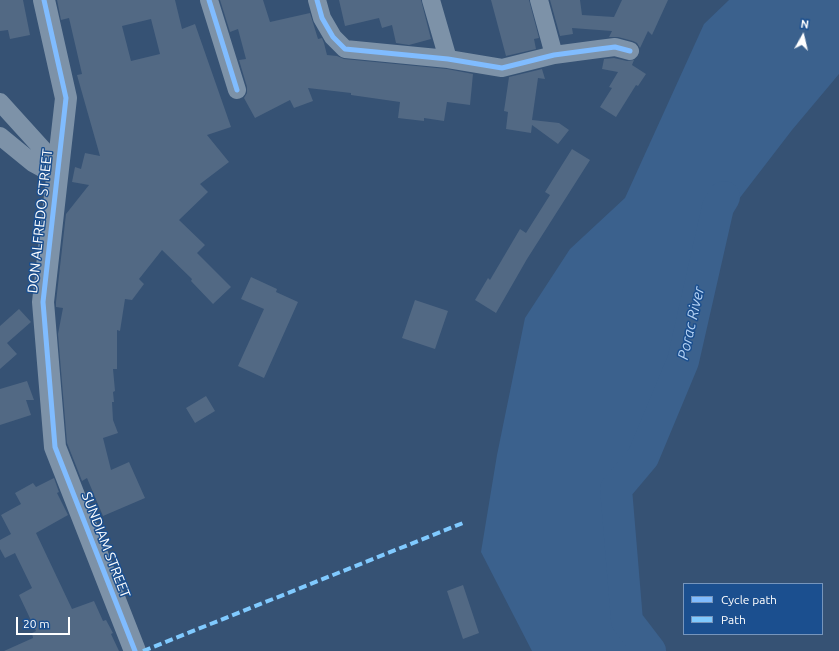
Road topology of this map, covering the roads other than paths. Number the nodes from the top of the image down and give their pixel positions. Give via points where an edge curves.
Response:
1 (44, 0) edge
2 (209, 0) edge
3 (317, 0) edge
4 (431, 0) edge
5 (539, 0) edge
6 (630, 51) dead end
7 (554, 55) junction
8 (448, 59) junction
9 (237, 90) dead end
10 (0, 102) edge
11 (0, 136) edge
12 (58, 171) junction
13 (55, 447) joint
14 (134, 651) edge

1 - 12 street, DON ALFREDO STREET via 66,98
2 - 9 street
3 - 8 street via 322,18 333,38 345,49
4 - 8 street
5 - 7 street
6 - 7 street via 615,47
7 - 8 street via 502,68
10 - 12 street
11 - 12 street via 33,163
12 - 13 street, DON ALFREDO STREET via 43,302
13 - 14 street, SUNDIAM STREET

